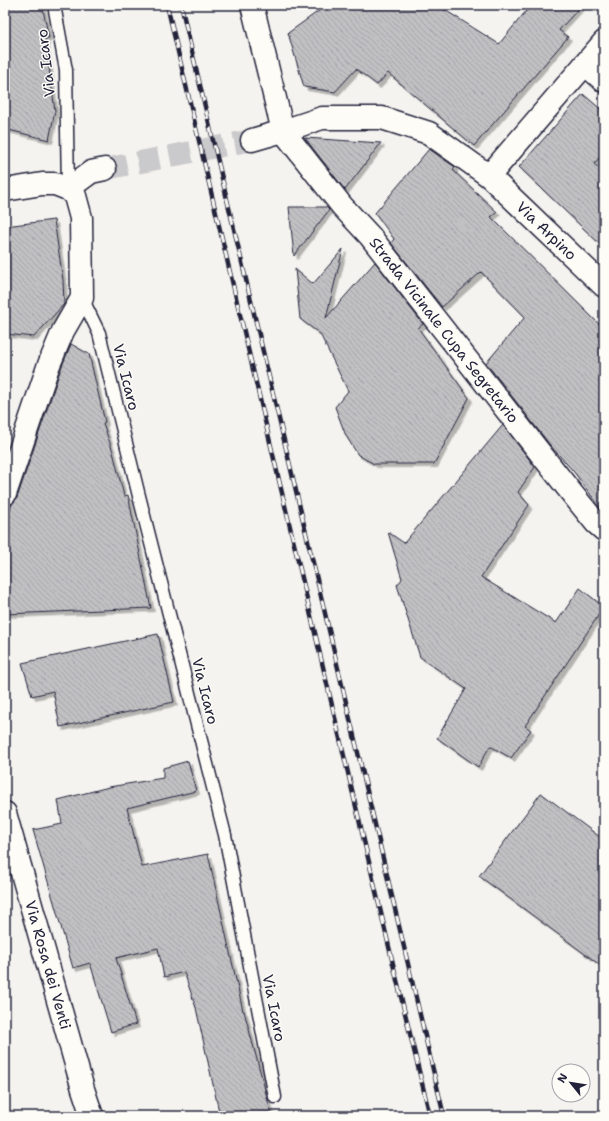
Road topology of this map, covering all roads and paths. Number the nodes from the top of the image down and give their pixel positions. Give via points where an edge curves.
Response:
1 (54, 5) edge
2 (252, 5) edge
3 (604, 42) edge
4 (585, 64) junction
5 (604, 81) edge
6 (283, 131) junction
7 (252, 140) tunnel mouth
8 (105, 169) tunnel mouth
9 (488, 176) junction
10 (68, 189) junction
11 (5, 190) edge
12 (604, 286) edge
13 (82, 298) junction
14 (5, 494) edge
15 (604, 530) edge
16 (5, 813) edge
17 (275, 1097) dead end
18 (92, 1116) edge

1 - 10 lane, Via Icaro via 66,70
2 - 6 street
3 - 4 street
4 - 5 street
4 - 9 street
6 - 7 street, Via Arpino
6 - 9 street, Via Arpino via 322,118 382,118 429,133
6 - 15 street, Strada Vicinale Cupa Segretario via 342,206 370,236 570,491
8 - 10 street via 91,172
9 - 12 street, Via Arpino
10 - 11 street via 55,184 42,184
10 - 13 street via 74,196 81,218
13 - 14 street via 63,331 48,367
13 - 17 lane, Via Icaro via 99,333 225,835
16 - 18 street, Via Rosa dei Venti

